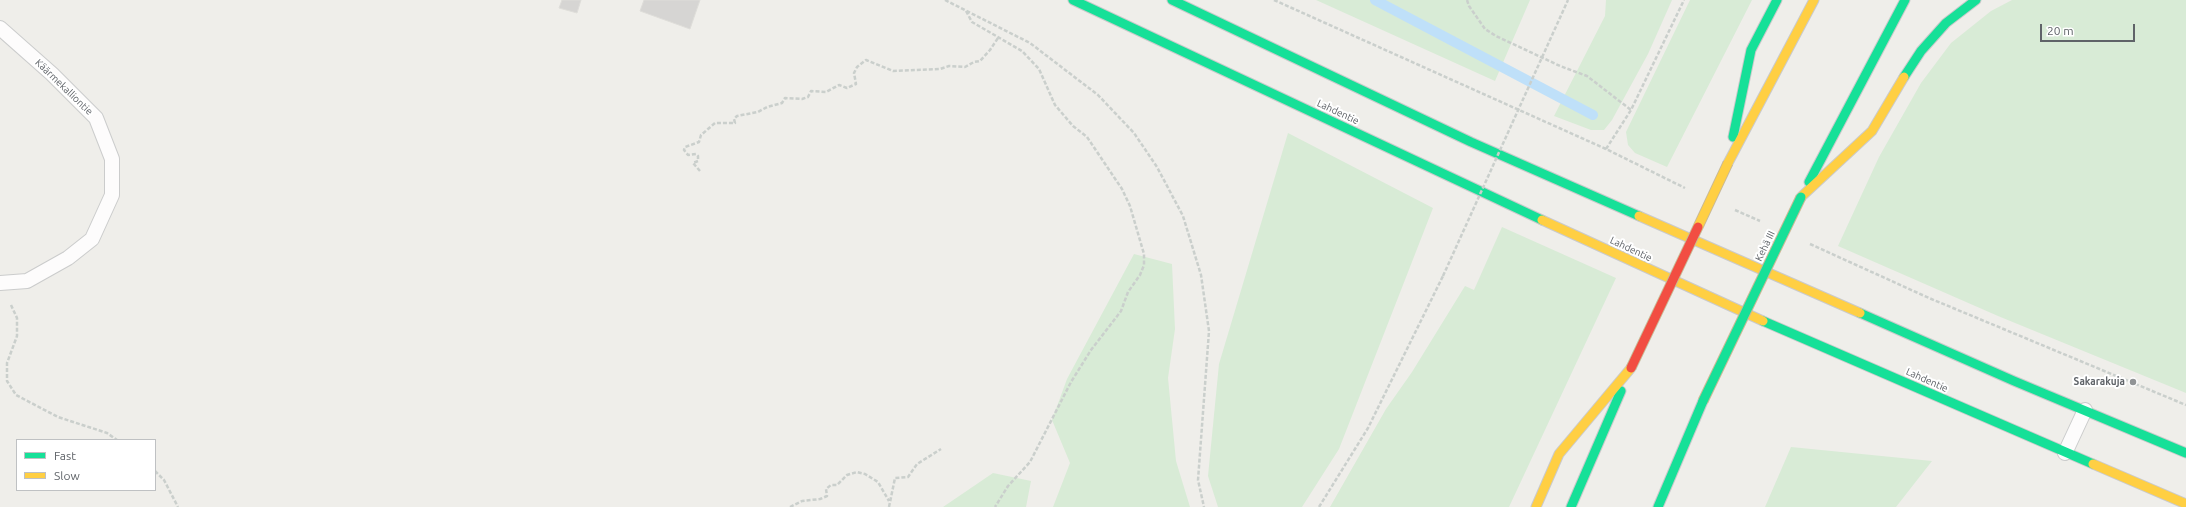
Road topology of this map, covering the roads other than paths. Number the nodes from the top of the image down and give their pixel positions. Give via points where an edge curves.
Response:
1 (1073, 0) edge
2 (1172, 0) edge
3 (1777, 0) edge
4 (1814, 0) edge
5 (1905, 0) edge
6 (1976, 0) edge
7 (0, 28) edge
8 (1728, 163) junction
9 (1801, 197) junction
10 (0, 283) edge
11 (1631, 368) junction
12 (2085, 410) junction
13 (2066, 453) junction
14 (2186, 453) edge
15 (2186, 504) edge
16 (1536, 507) edge
17 (1571, 507) edge
18 (1658, 507) edge

1 - 13 main road, Lahdentie via 1710,298
2 - 12 main road via 1471,142
3 - 8 main road via 1752,50
4 - 8 main road
5 - 9 main road, Kehä III
6 - 9 main road via 1946,23 1921,51 1872,132
7 - 10 lane, Käärmekalliontie via 52,74 96,118 112,159 112,195 92,239 68,258 27,281
8 - 11 main road, bridge
9 - 18 main road, Kehä III, bridge via 1703,402
11 - 16 main road via 1559,454
11 - 17 main road
12 - 13 lane
12 - 14 main road
13 - 15 main road, Lahdentie

